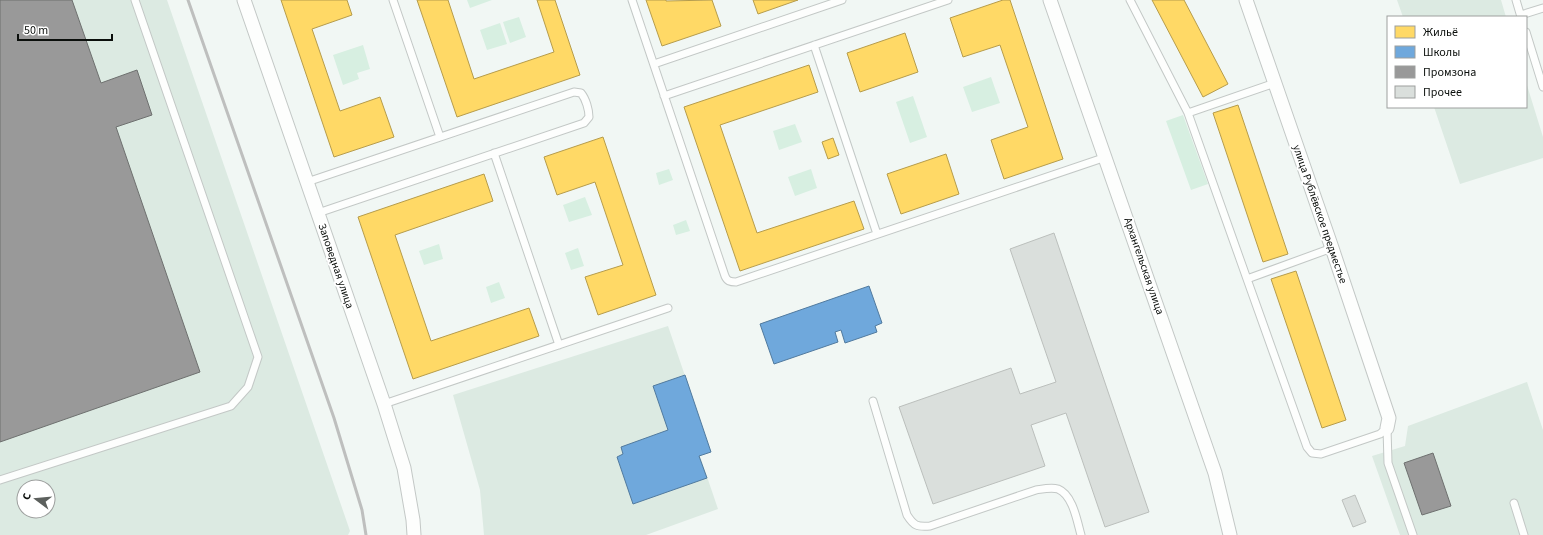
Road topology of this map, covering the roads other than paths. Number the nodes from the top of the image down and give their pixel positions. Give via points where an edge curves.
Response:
1 (135, 0) edge
2 (244, 0) edge
3 (393, 0) edge
4 (632, 0) edge
5 (842, 0) edge
6 (948, 0) edge
7 (1050, 0) edge
8 (1130, 0) edge
9 (1246, 0) edge
10 (1516, 0) edge
11 (1543, 8) edge
12 (1521, 16) edge
13 (1527, 35) edge
14 (814, 45) junction
15 (654, 64) junction
16 (1275, 83) junction
17 (1543, 87) edge
18 (664, 96) junction
19 (1188, 113) junction
20 (440, 138) junction
21 (494, 153) junction
22 (1106, 156) junction
23 (307, 182) junction
24 (318, 213) junction
25 (877, 234) junction
26 (1332, 248) junction
27 (1247, 279) junction
28 (668, 308) dead end
29 (559, 345) junction
30 (873, 401) dead end
31 (384, 404) junction
32 (1387, 428) junction
33 (0, 480) edge
34 (1514, 502) dead end
35 (414, 535) edge
36 (1082, 535) edge
37 (1230, 535) edge
38 (1413, 535) edge
39 (1524, 535) edge

1 - 33 lane via 258,357 248,387 231,406
2 - 23 street, Заповедная улица
3 - 20 lane
4 - 15 lane
5 - 15 lane
6 - 14 lane
7 - 22 street, Архангельская улица
8 - 19 lane
9 - 16 street, улица Рублёвское предместье
10 - 12 lane
11 - 12 lane
13 - 17 lane
14 - 18 lane
14 - 25 lane
15 - 18 lane
16 - 19 lane
16 - 26 street, улица Рублёвское предместье
18 - 25 lane via 727,280 730,282
19 - 27 lane
20 - 21 lane via 574,92 583,96 589,113 587,121
20 - 23 lane
21 - 24 lane
21 - 29 lane
22 - 25 lane
22 - 37 street, Архангельская улица via 1216,473
23 - 24 street, Заповедная улица
24 - 31 street, Заповедная улица
26 - 27 lane
26 - 32 street, улица Рублёвское предместье via 1389,418
27 - 32 lane via 1307,447 1312,453 1321,454 1380,434
28 - 29 lane
29 - 31 lane
30 - 36 lane via 906,515 912,524 930,526 1048,488 1066,494
31 - 35 street, Заповедная улица via 404,468
32 - 38 lane via 1388,463
34 - 39 lane

